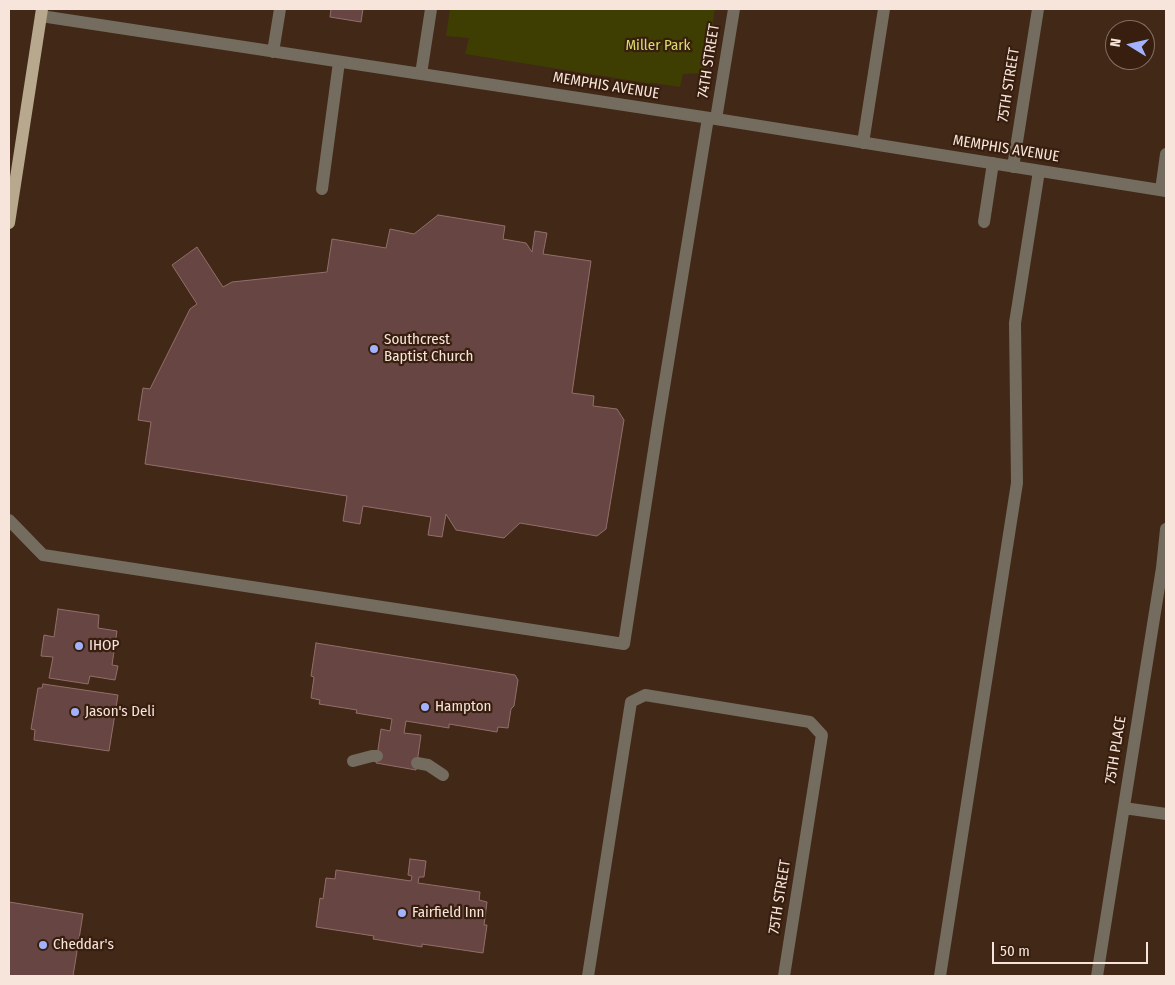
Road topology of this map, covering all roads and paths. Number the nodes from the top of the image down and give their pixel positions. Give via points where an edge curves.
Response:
1 (280, 9) edge
2 (431, 9) edge
3 (734, 9) edge
4 (884, 9) edge
5 (1038, 9) edge
6 (41, 12) edge
7 (273, 52) junction
8 (339, 62) junction
9 (421, 74) junction
10 (712, 119) junction
11 (863, 143) junction
12 (1166, 154) edge
13 (993, 163) junction
14 (1013, 166) junction
15 (1039, 171) junction
16 (322, 189) dead end
17 (1163, 191) edge
18 (984, 222) dead end
19 (9, 223) edge
20 (9, 520) edge
21 (1166, 528) edge
22 (377, 756) dead end
23 (353, 761) dead end
24 (417, 762) dead end
25 (443, 775) dead end
26 (1124, 808) junction
27 (1166, 814) edge
28 (588, 976) edge
29 (784, 976) edge
30 (940, 976) edge
31 (1097, 976) edge

1 - 7 street
2 - 9 street
3 - 10 street, 74TH STREET
4 - 11 street
5 - 14 street, 75TH STREET
6 - 7 street, MEMPHIS AVENUE
6 - 19 main road
7 - 8 street, MEMPHIS AVENUE
8 - 9 street, MEMPHIS AVENUE
8 - 16 street
9 - 10 street, MEMPHIS AVENUE
10 - 11 street, MEMPHIS AVENUE
10 - 20 street, 74TH STREET via 659,414 624,644 43,555
11 - 13 street, MEMPHIS AVENUE
12 - 17 street
13 - 14 street, MEMPHIS AVENUE
13 - 18 street
14 - 15 street, MEMPHIS AVENUE
15 - 17 street, MEMPHIS AVENUE
15 - 30 street via 1015,323 1017,483
21 - 26 street, 75TH PLACE
22 - 23 street
24 - 25 street
26 - 27 street
26 - 31 street, 75TH PLACE
28 - 29 street, 75TH STREET via 631,702 645,696 810,722 822,735

